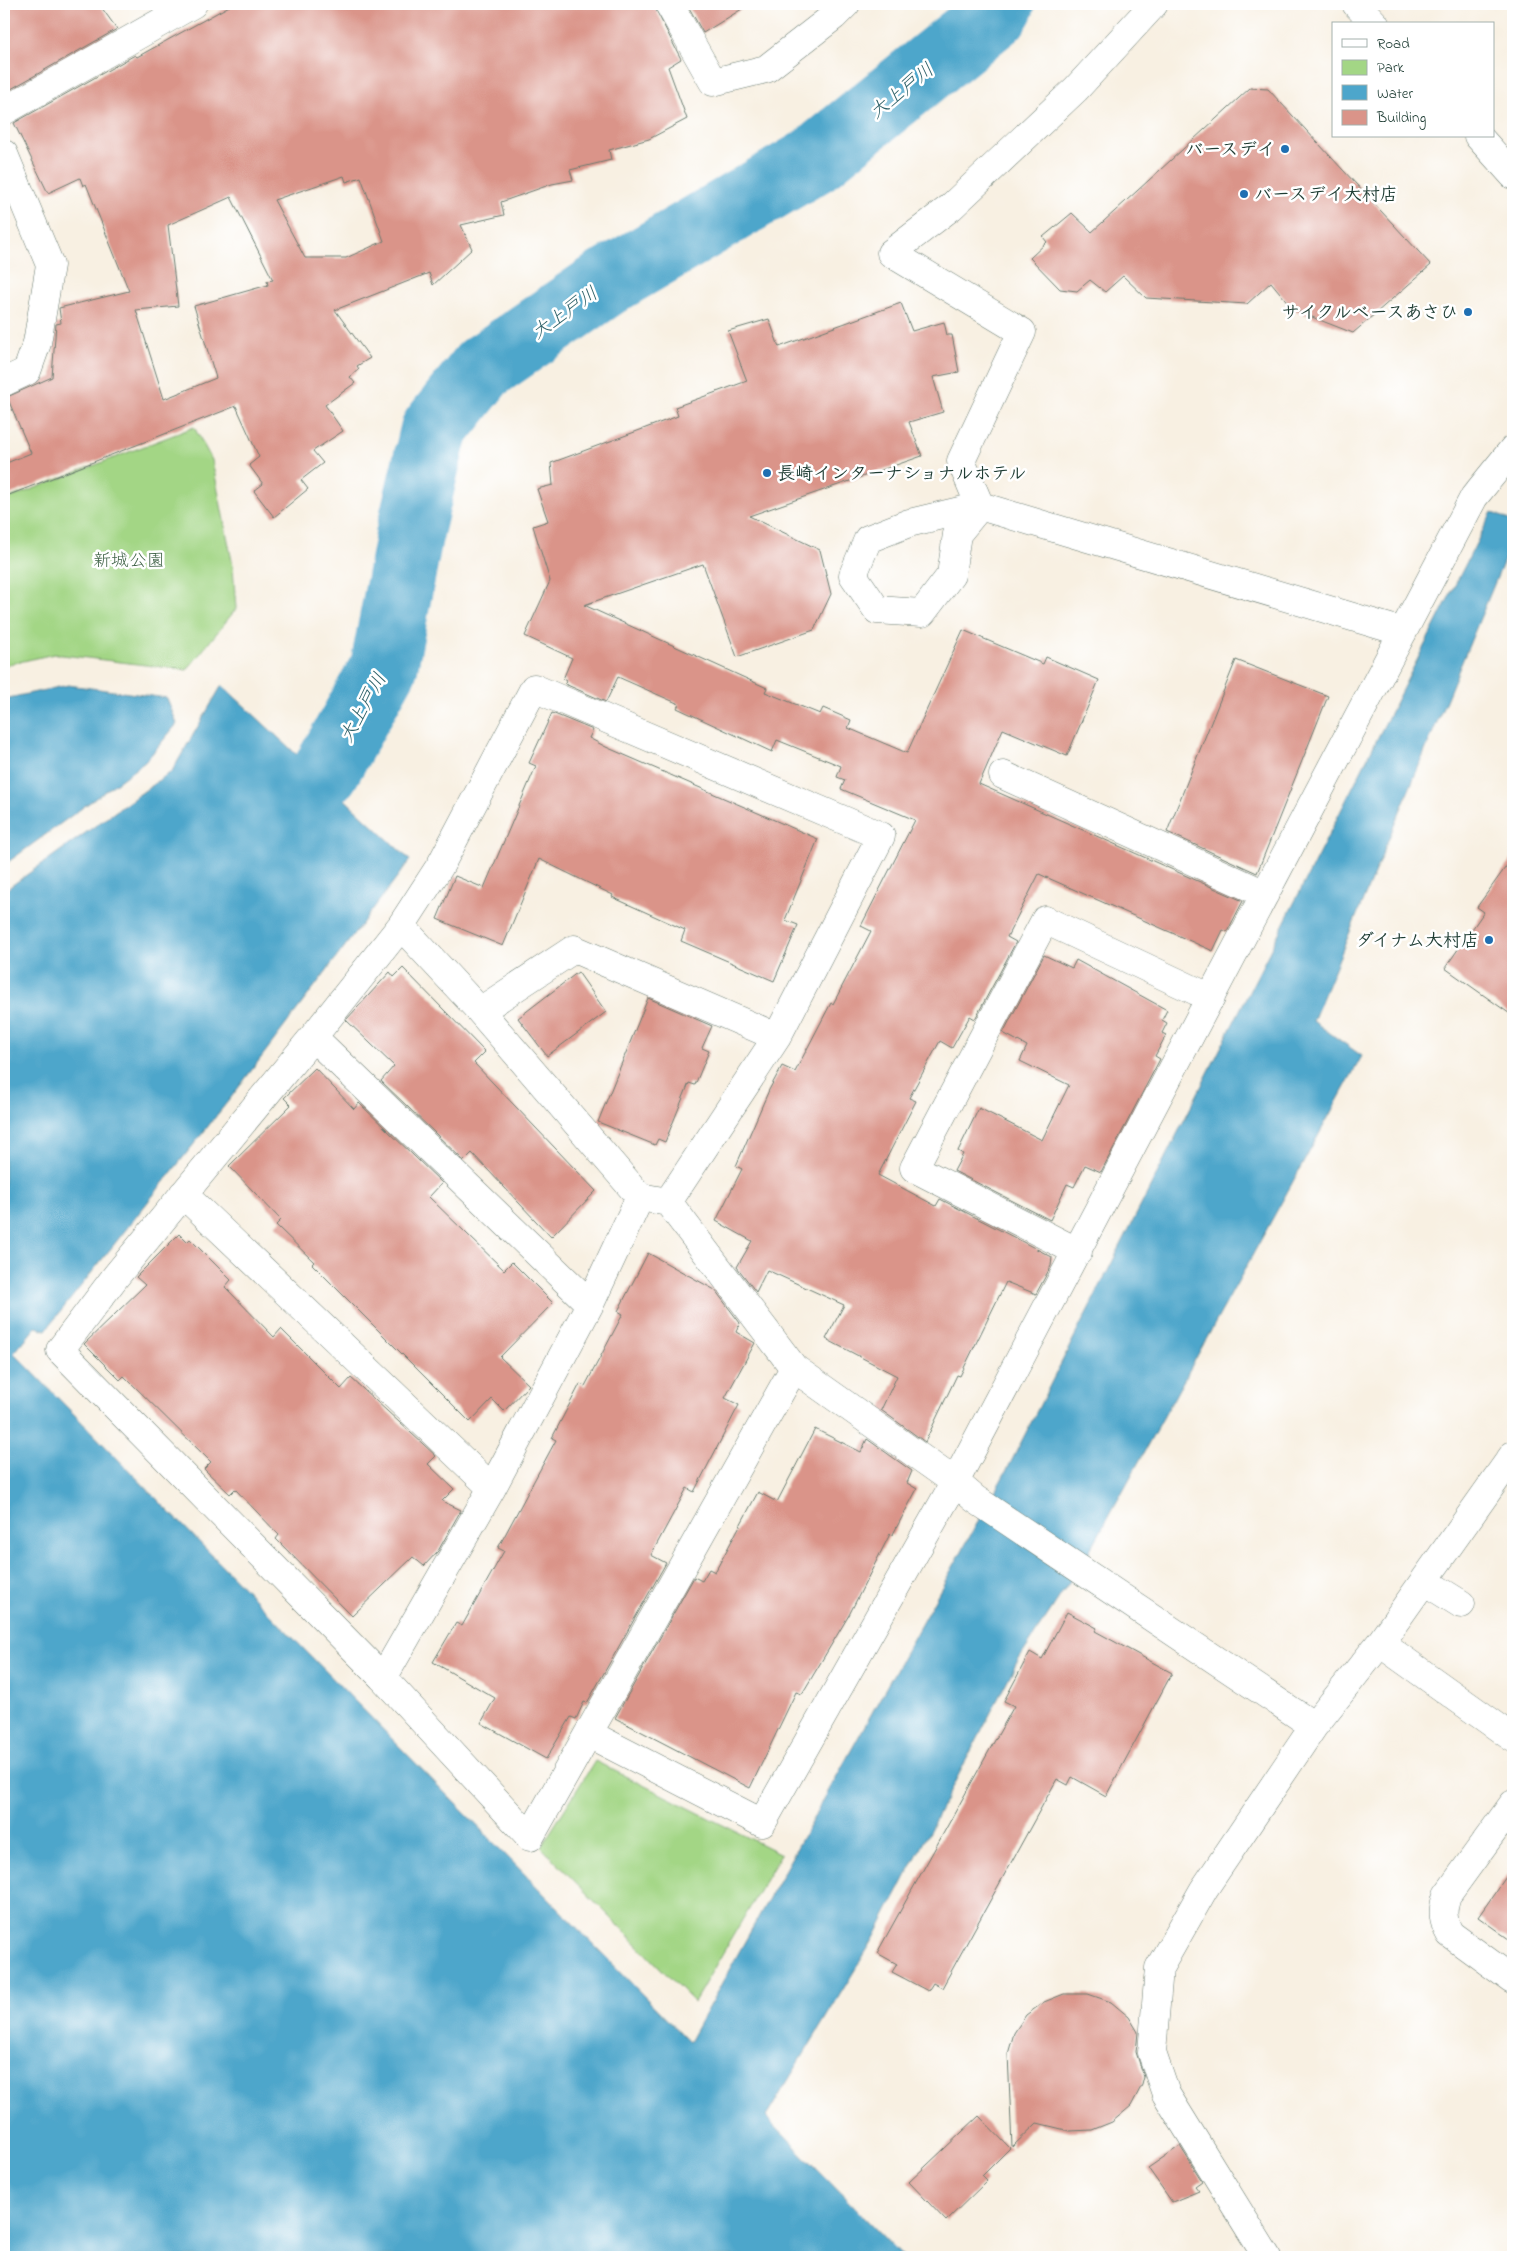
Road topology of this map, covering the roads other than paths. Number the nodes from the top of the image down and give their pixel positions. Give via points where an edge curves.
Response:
1 (193, 4) edge
2 (669, 4) edge
3 (846, 4) edge
4 (1154, 4) edge
5 (1356, 4) edge
6 (1373, 22) edge
7 (4, 111) edge
8 (1480, 138) edge
9 (5, 162) edge
10 (1513, 175) edge
11 (4, 382) edge
12 (1513, 449) edge
13 (980, 506) junction
14 (1403, 632) junction
15 (1003, 775) dead end
16 (1265, 894) junction
17 (401, 926) junction
18 (1210, 998) junction
19 (480, 1010) junction
20 (313, 1037) junction
21 (777, 1037) junction
22 (183, 1194) junction
23 (640, 1197) junction
24 (668, 1202) junction
25 (1078, 1252) junction
26 (590, 1304) junction
27 (794, 1368) junction
28 (1513, 1455) edge
29 (492, 1488) junction
30 (965, 1491) junction
31 (1424, 1581) junction
32 (1461, 1604) dead end
33 (1380, 1642) junction
34 (383, 1678) junction
35 (1314, 1726) junction
36 (589, 1734) junction
37 (1513, 1738) edge
38 (1513, 1804) edge
39 (1513, 1980) edge
40 (1267, 2257) edge

1 - 7 main road
2 - 3 main road via 713,82 766,69
4 - 13 main road via 1076,89 951,207 891,253 1022,332 961,461
5 - 6 main road
8 - 10 main road
9 - 11 main road via 50,265 37,343 27,370
12 - 14 main road via 1474,497
13 - 13 main road via 909,523 868,539 853,575 877,610 922,613 951,575 957,534
13 - 14 main road
14 - 16 main road
15 - 16 main road
16 - 18 main road
17 - 19 main road
17 - 20 main road
17 - 21 main road via 440,866 534,688 881,836
18 - 25 main road
18 - 25 main road via 1045,920 914,1168
19 - 21 main road via 574,949
19 - 23 main road
20 - 22 main road
20 - 26 main road
21 - 24 main road
22 - 29 main road
22 - 34 main road via 60,1350
23 - 24 main road
23 - 26 main road
24 - 27 main road
25 - 30 main road
26 - 29 main road
27 - 30 main road
27 - 36 main road
28 - 31 main road
29 - 34 main road
30 - 35 main road
30 - 36 main road via 762,1823
31 - 32 main road
31 - 33 main road
33 - 35 main road
33 - 37 main road
34 - 36 main road via 530,1837
35 - 40 main road via 1204,1889 1159,1968 1152,2052 1166,2094
38 - 39 main road via 1447,1896 1442,1909 1450,1934

